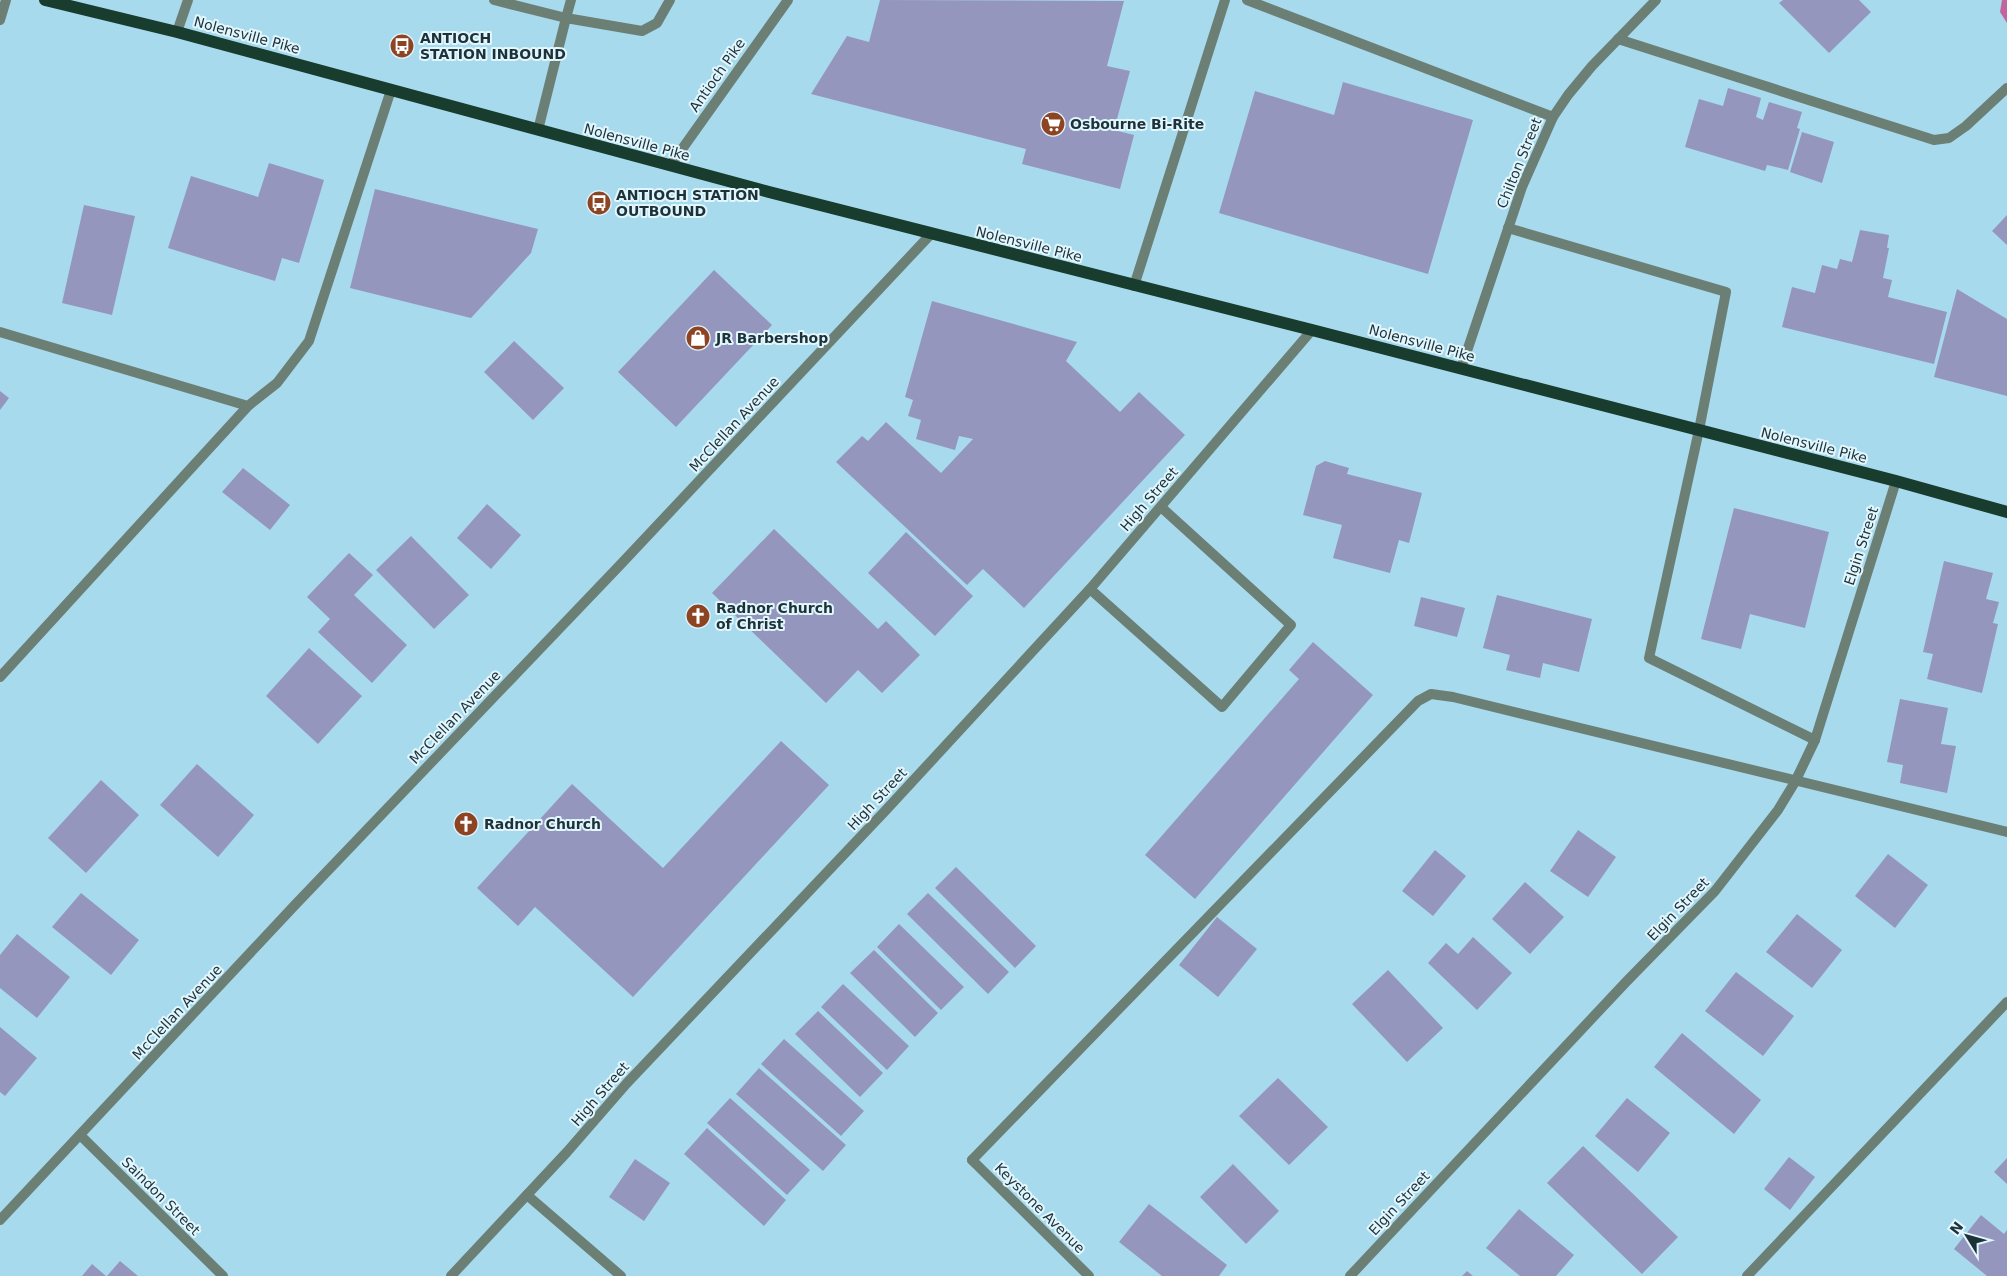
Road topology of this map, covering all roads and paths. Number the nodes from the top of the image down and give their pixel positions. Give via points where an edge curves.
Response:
1 (6, 0) edge
2 (45, 0) edge
3 (188, 0) edge
4 (494, 0) edge
5 (571, 0) edge
6 (670, 0) edge
7 (788, 0) edge
8 (1225, 0) edge
9 (1247, 0) edge
10 (1656, 0) edge
11 (566, 18) junction
12 (0, 20) edge
13 (178, 32) junction
14 (1618, 39) junction
15 (2007, 88) edge
16 (391, 90) junction
17 (1553, 117) junction
18 (538, 130) junction
19 (670, 166) junction
20 (1508, 228) junction
21 (931, 234) junction
22 (1134, 286) junction
23 (1312, 330) junction
24 (0, 332) edge
25 (1461, 369) junction
26 (248, 406) junction
27 (1699, 430) junction
28 (1896, 481) junction
29 (1161, 507) junction
30 (2007, 512) edge
31 (1090, 589) junction
32 (0, 677) edge
33 (1815, 740) junction
34 (1795, 782) junction
35 (2007, 832) edge
36 (2007, 1002) edge
37 (80, 1135) junction
38 (527, 1196) junction
39 (0, 1220) edge
40 (223, 1276) edge
41 (451, 1276) edge
42 (621, 1276) edge
43 (1089, 1276) edge
44 (1350, 1276) edge
45 (1747, 1276) edge

1 - 12 street
2 - 13 main road, Nolensville Pike
3 - 13 street
4 - 11 street
5 - 11 street
6 - 11 street via 657,23 642,31
7 - 19 street, Antioch Pike
8 - 22 street
9 - 17 street
10 - 14 street, Chilton Street
11 - 18 street
13 - 16 main road, Nolensville Pike
14 - 15 street via 1934,140 1949,138 1966,126
14 - 17 street, Chilton Street via 1592,66
16 - 18 main road, Nolensville Pike
16 - 26 street via 309,341 277,383
17 - 20 street, Chilton Street
18 - 19 main road, Nolensville Pike
19 - 21 main road, Nolensville Pike
20 - 25 street, Chilton Street
20 - 27 street via 1726,292
21 - 22 main road, Nolensville Pike
21 - 37 street, McClellan Avenue
22 - 23 main road, Nolensville Pike
23 - 25 main road, Nolensville Pike
23 - 29 street, High Street
24 - 26 street
25 - 27 main road, Nolensville Pike
26 - 32 street
27 - 28 main road, Nolensville Pike
27 - 33 street via 1649,658
28 - 30 main road, Nolensville Pike
28 - 33 street, Elgin Street
29 - 31 street, High Street
29 - 31 street via 1291,625 1222,707
31 - 38 street, High Street via 627,1083
33 - 34 street, Elgin Street
34 - 35 street
34 - 43 street, Keystone Avenue via 1463,699 1431,694 1418,701 972,1160
34 - 44 street, Elgin Street via 1762,832 1715,891
36 - 45 street
37 - 39 street, McClellan Avenue
37 - 40 street, Saindon Street
38 - 41 street, High Street
38 - 42 street

